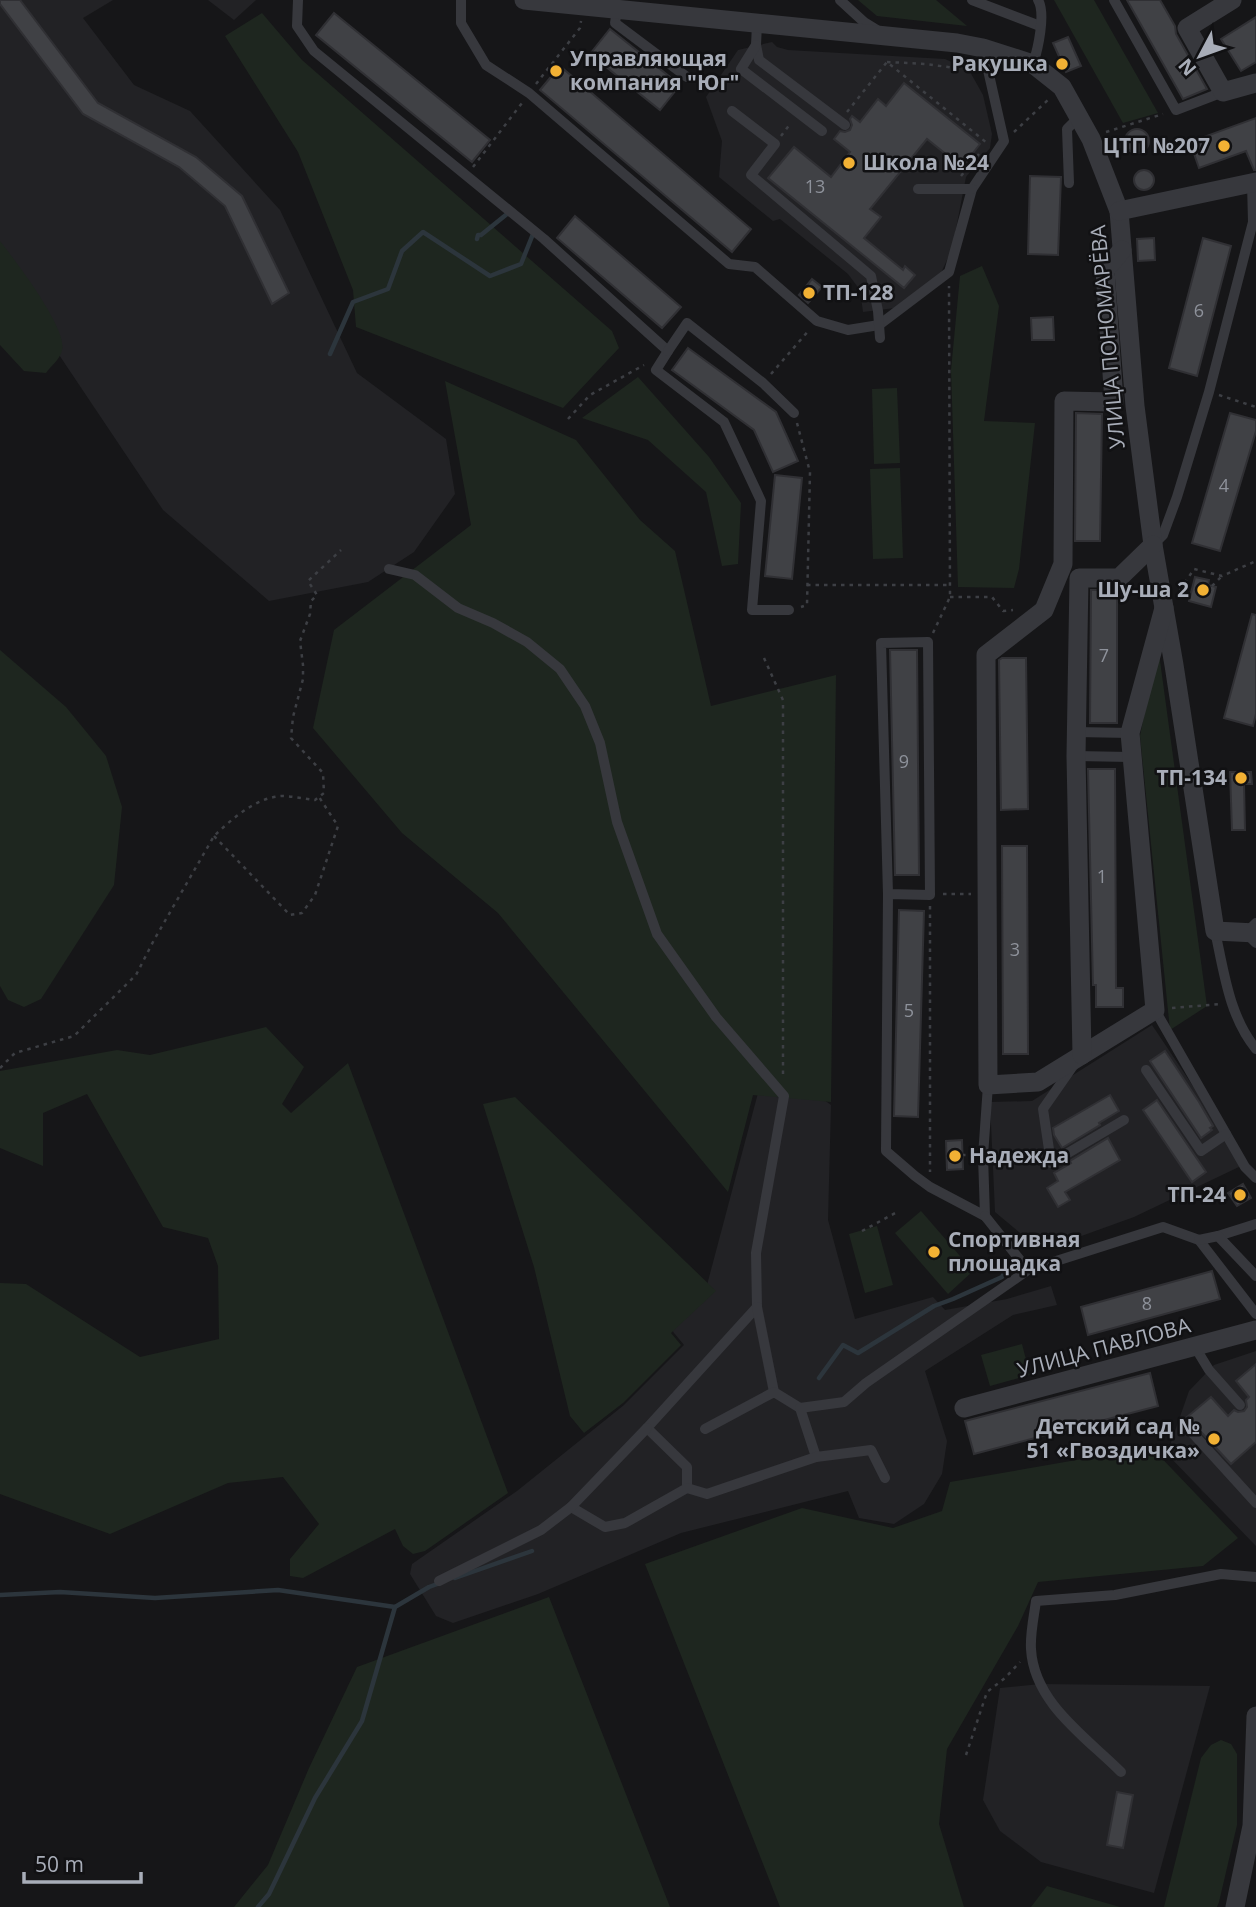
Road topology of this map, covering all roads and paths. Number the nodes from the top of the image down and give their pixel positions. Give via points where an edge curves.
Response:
1 (299, 0) edge
2 (461, 0) edge
3 (524, 0) edge
4 (840, 0) edge
5 (972, 0) edge
6 (1038, 0) edge
7 (1114, 0) edge
8 (1232, 0) edge
9 (648, 7) edge
10 (617, 10) junction
11 (757, 24) junction
12 (1040, 26) junction
13 (580, 28) dead end
14 (886, 36) junction
15 (756, 45) junction
16 (985, 57) junction
17 (887, 62) junction
18 (1033, 64) junction
19 (687, 77) dead end
20 (1256, 83) edge
21 (1062, 87) junction
22 (1223, 92) junction
23 (526, 97) junction
24 (1176, 110) junction
25 (732, 111) dead end
26 (799, 113) junction
27 (1079, 117) junction
28 (842, 123) joint
29 (822, 131) dead end
30 (1101, 134) dead end
31 (1004, 141) junction
32 (987, 143) dead end
33 (775, 144) junction
34 (980, 152) dead end
35 (467, 176) junction
36 (1069, 183) dead end
37 (1254, 183) edge
38 (918, 189) dead end
39 (968, 189) junction
40 (1119, 211) junction
41 (1122, 250) junction
42 (949, 272) junction
43 (817, 321) junction
44 (880, 325) junction
45 (880, 338) dead end
46 (668, 351) junction
47 (763, 383) junction
48 (1209, 392) junction
49 (1256, 407) edge
50 (794, 413) joint
51 (568, 419) dead end
52 (1153, 545) junction
53 (341, 550) dead end
54 (1256, 561) edge
55 (389, 569) dead end
56 (1222, 576) junction
57 (807, 585) junction
58 (950, 585) junction
59 (1212, 586) dead end
60 (950, 597) junction
61 (1169, 604) junction
62 (789, 610) joint
63 (1017, 610) dead end
64 (928, 642) junction
65 (764, 658) dead end
66 (1076, 732) junction
67 (1129, 733) junction
68 (1076, 756) junction
69 (1130, 757) junction
70 (319, 797) junction
71 (214, 836) junction
72 (988, 893) junction
73 (888, 894) junction
74 (930, 895) junction
75 (1215, 931) junction
76 (1254, 933) edge
77 (1231, 1003) junction
78 (1154, 1010) junction
79 (1256, 1049) edge
80 (1082, 1055) junction
81 (0, 1068) edge
82 (1146, 1070) dead end
83 (988, 1085) junction
84 (783, 1096) junction
85 (1124, 1120) dead end
86 (1226, 1134) junction
87 (1256, 1178) edge
88 (930, 1187) junction
89 (899, 1211) dead end
90 (985, 1216) junction
91 (1256, 1224) edge
92 (862, 1231) dead end
93 (1218, 1236) junction
94 (1199, 1240) junction
95 (1028, 1270) junction
96 (1256, 1276) edge
97 (757, 1307) junction
98 (1256, 1314) edge
99 (1256, 1330) edge
100 (1195, 1348) junction
101 (774, 1392) junction
102 (1240, 1405) dead end
103 (800, 1408) junction
104 (964, 1408) dead end
105 (1187, 1427) dead end
106 (648, 1428) junction
107 (705, 1429) dead end
108 (816, 1457) junction
109 (885, 1478) dead end
110 (687, 1489) junction
111 (1256, 1503) edge
112 (571, 1507) junction
113 (1256, 1577) edge
114 (439, 1581) dead end
115 (1031, 1649) junction
116 (1256, 1716) edge
117 (966, 1755) dead end
118 (1121, 1772) dead end
119 (1235, 1907) edge

1 - 35 lane via 297,26 314,51
2 - 23 lane via 461,23 486,65
3 - 10 street, УЛИЦА ПОНОМАРЁВА
4 - 14 lane
5 - 12 lane
6 - 12 lane
7 - 24 lane
8 - 22 street via 1187,28
9 - 10 street, УЛИЦА ПОНОМАРЁВА
9 - 11 street, УЛИЦА ПОНОМАРЁВА
10 - 19 lane via 615,23
11 - 14 street, УЛИЦА ПОНОМАРЁВА
11 - 15 lane
12 - 18 lane
13 - 23 path
14 - 16 street, УЛИЦА ПОНОМАРЁВА
15 - 26 lane via 741,69
15 - 28 lane via 759,60
16 - 17 path via 969,69
16 - 18 street, УЛИЦА ПОНОМАРЁВА
16 - 31 lane
17 - 28 path
17 - 32 path
18 - 21 street, УЛИЦА ПОНОМАРЁВА
20 - 22 street
21 - 27 street, УЛИЦА ПОНОМАРЁВА
21 - 31 path
22 - 24 lane
23 - 35 path
23 - 43 lane via 729,264 755,267
24 - 30 path
25 - 33 lane
26 - 29 lane
26 - 33 path
27 - 36 lane via 1067,129
27 - 40 street, УЛИЦА ПОНОМАРЁВА
31 - 39 lane
33 - 44 lane via 751,175 872,276
34 - 39 path via 956,182
35 - 46 lane
37 - 40 street
37 - 48 lane via 1253,222
38 - 39 lane
39 - 42 lane
40 - 41 street, УЛИЦА ПОНОМАРЁВА
41 - 52 street, УЛИЦА ПОНОМАРЁВА
41 - 72 street via 1105,270 1114,402 1064,401 1063,564 1044,610 986,655
42 - 44 lane
42 - 58 path
43 - 44 lane via 848,330
43 - 47 path
44 - 45 lane
46 - 47 lane via 687,323
46 - 51 path via 590,395
46 - 62 lane via 656,370 724,422 761,501 752,610
47 - 50 lane
48 - 49 path
48 - 52 lane via 1177,497 1163,535
50 - 57 path via 810,472
52 - 61 street, УЛИЦА ПОНОМАРЁВА
52 - 66 street via 1119,578 1079,578
53 - 70 path via 308,582 317,595 310,601 300,641 303,679 291,738 323,773 324,793
54 - 56 path
55 - 84 lane via 415,575 458,608 527,642 560,669 585,705 600,743 617,822 657,934 716,1017
56 - 59 path
56 - 61 path via 1194,569
57 - 58 path
57 - 62 path via 807,605
58 - 60 path
60 - 63 path via 992,597 1003,611
60 - 64 path
61 - 67 street
61 - 75 street, УЛИЦА ПОНОМАРЁВА
64 - 73 lane via 881,643
64 - 74 lane
65 - 84 path via 783,700
66 - 67 lane
66 - 68 street
67 - 69 street
68 - 69 lane
68 - 80 street
69 - 78 street
70 - 71 path via 263,800
70 - 71 path via 338,826 315,895 302,913 290,915
71 - 81 path via 136,975 74,1036 15,1053
72 - 74 path
72 - 83 street
73 - 74 lane
73 - 88 lane via 886,1151
74 - 88 path
75 - 76 street
75 - 77 lane
77 - 78 path
77 - 79 lane
78 - 80 street
78 - 86 lane
80 - 83 street via 1038,1082
80 - 85 lane via 1043,1109 1051,1163
82 - 86 lane via 1201,1151
83 - 90 lane
84 - 97 lane via 757,1253
86 - 87 lane
88 - 90 lane
89 - 92 path
90 - 95 lane
91 - 93 lane
93 - 94 lane
93 - 96 lane
94 - 95 lane via 1163,1227
94 - 98 lane
95 - 103 lane via 844,1402
97 - 101 lane
97 - 106 lane
99 - 100 street, УЛИЦА ПАВЛОВА
100 - 102 lane
100 - 104 street, УЛИЦА ПАВЛОВА
101 - 103 lane
101 - 107 lane
103 - 108 lane
105 - 111 lane
106 - 110 lane via 687,1466
106 - 112 lane
108 - 109 lane via 871,1450
108 - 110 lane via 707,1494
110 - 112 lane via 625,1523 605,1527
112 - 114 lane via 541,1530
113 - 115 lane via 1221,1574 1115,1595 1036,1601
115 - 117 path via 987,1692
115 - 118 lane via 1038,1682 1053,1707
116 - 119 street via 1252,1826

